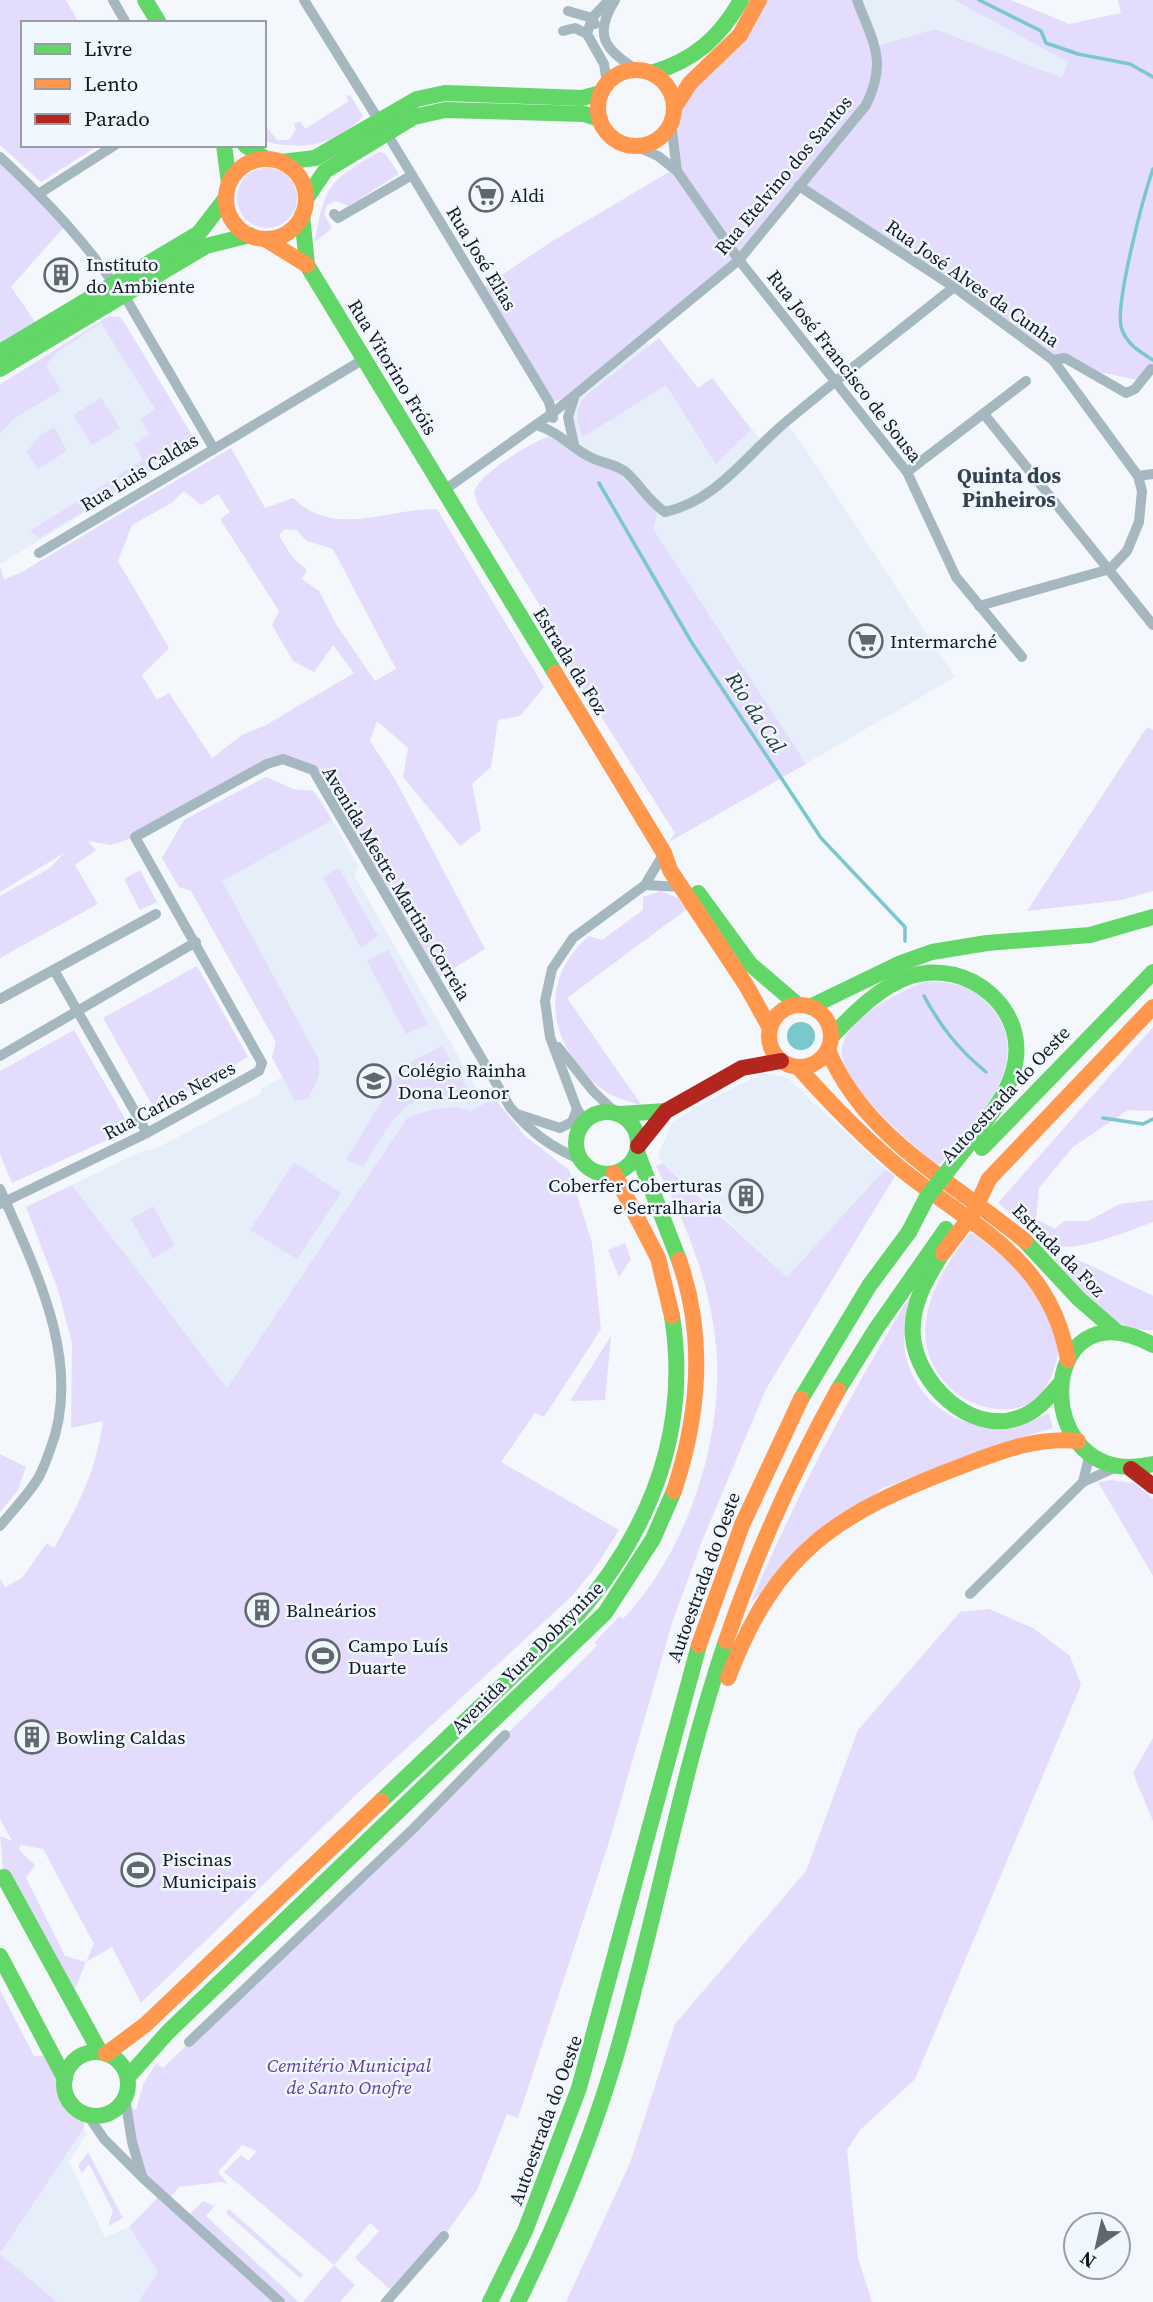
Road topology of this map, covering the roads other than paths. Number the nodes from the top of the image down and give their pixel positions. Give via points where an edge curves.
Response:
1 (113, 0) edge
2 (121, 0) edge
3 (145, 0) edge
4 (304, 0) edge
5 (609, 0) edge
6 (615, 0) edge
7 (741, 0) edge
8 (759, 0) edge
9 (857, 0) edge
10 (569, 11) dead end
11 (592, 18) junction
12 (125, 21) edge
13 (134, 21) edge
14 (158, 21) edge
15 (563, 31) dead end
16 (587, 34) junction
17 (603, 39) junction
18 (644, 71) junction
19 (604, 88) junction
20 (672, 116) junction
21 (600, 119) junction
22 (382, 125) junction
23 (636, 146) junction
24 (113, 147) edge
25 (224, 147) edge
26 (249, 147) edge
27 (0, 157) edge
28 (274, 160) junction
29 (677, 171) junction
30 (412, 175) junction
31 (799, 186) junction
32 (227, 190) junction
33 (40, 194) junction
34 (304, 207) junction
35 (334, 214) dead end
36 (257, 237) junction
37 (739, 260) junction
38 (307, 265) junction
39 (954, 287) junction
40 (119, 289) junction
41 (0, 352) edge
42 (364, 359) junction
43 (1053, 360) junction
44 (0, 369) edge
45 (1151, 369) dead end
46 (838, 381) junction
47 (1026, 381) dead end
48 (576, 393) junction
49 (551, 407) junction
50 (984, 414) junction
51 (536, 425) junction
52 (567, 433) junction
53 (214, 449) junction
54 (907, 472) junction
55 (1153, 474) edge
56 (1138, 476) junction
57 (443, 491) junction
58 (39, 553) dead end
59 (1110, 569) junction
60 (979, 606) junction
61 (1153, 625) edge
62 (1022, 657) dead end
63 (664, 853) junction
64 (645, 886) junction
65 (682, 887) junction
66 (156, 914) dead end
67 (1153, 917) edge
68 (196, 942) junction
69 (54, 970) junction
70 (1153, 971) edge
71 (0, 999) edge
72 (804, 1006) junction
73 (1153, 1007) edge
74 (78, 1011) junction
75 (769, 1033) junction
76 (550, 1037) junction
77 (829, 1043) junction
78 (0, 1056) edge
79 (781, 1061) junction
80 (798, 1067) junction
81 (742, 1068) junction
82 (510, 1107) junction
83 (666, 1111) junction
84 (617, 1113) junction
85 (581, 1115) junction
86 (146, 1133) junction
87 (977, 1144) junction
88 (638, 1149) junction
89 (581, 1160) junction
90 (614, 1173) junction
91 (989, 1179) junction
92 (0, 1189) edge
93 (3, 1202) edge
94 (1116, 1331) junction
95 (1150, 1340) edge
96 (1068, 1360) junction
97 (1059, 1385) junction
98 (1078, 1441) junction
99 (1090, 1453) junction
100 (1153, 1464) edge
101 (1124, 1468) junction
102 (1083, 1482) junction
103 (1153, 1486) edge
104 (0, 1525) edge
105 (970, 1594) dead end
106 (505, 1735) dead end
107 (674, 1832) junction
108 (1, 1877) edge
109 (0, 1956) edge
110 (189, 2042) dead end
111 (103, 2053) junction
112 (128, 2077) junction
113 (65, 2079) junction
114 (125, 2098) junction
115 (86, 2115) junction
116 (142, 2178) junction
117 (444, 2236) dead end
118 (280, 2302) edge
119 (386, 2302) edge
120 (490, 2302) edge
121 (518, 2302) edge

1 - 12 street
2 - 13 street
3 - 14 main road
4 - 22 street, Rua José Elias
5 - 11 street
6 - 17 street via 602,27
7 - 18 main road via 728,26 700,54 676,68
8 - 20 main road via 740,34 690,83
9 - 31 street, Rua Etelvino dos Santos via 876,46 880,66 875,86 866,105
10 - 11 street
11 - 16 street
11 - 17 street
15 - 16 street via 575,28
16 - 19 street via 604,64
17 - 18 street via 618,58
18 - 19 main road via 626,71
18 - 20 main road via 668,87
19 - 21 main road
19 - 22 main road via 582,97 445,93 417,99
20 - 23 main road via 656,140
20 - 29 street, Rua José Francisco de Sousa
21 - 22 main road via 584,114 445,110
21 - 23 main road via 614,139
22 - 28 main road via 315,158
22 - 30 street, Rua José Elias
22 - 34 main road via 325,171
23 - 29 street, Rua José Francisco de Sousa
24 - 33 street
25 - 32 main road
26 - 28 main road
27 - 33 street, Rua Luis Caldas
28 - 32 main road via 244,165
28 - 34 main road via 300,177
29 - 37 street, Rua José Francisco de Sousa
30 - 35 street via 338,218
30 - 49 street, Rua José Elias
31 - 37 street, Rua Etelvino dos Santos
31 - 39 street, Rua José Alves da Cunha
32 - 36 main road via 232,220
32 - 40 main road via 199,233
33 - 40 street, Rua Luis Caldas
34 - 36 main road via 288,233
34 - 38 main road, Rua Vitorino Fróis
36 - 38 main road, Rua Vitorino Fróis
36 - 40 main road via 206,246
37 - 46 street, Rua José Francisco de Sousa
37 - 48 street, Rua Etelvino dos Santos
38 - 42 main road, Rua Vitorino Fróis
39 - 43 street, Rua José Alves da Cunha
39 - 46 street
40 - 41 main road
40 - 44 main road
40 - 53 street, Rua Luis Caldas
42 - 53 street
42 - 57 main road, Rua Vitorino Fróis
43 - 45 street via 1065,358 1126,393
43 - 56 street, Rua José Alves da Cunha
46 - 52 street via 785,422 711,491 665,512 629,475 591,458
46 - 54 street, Rua José Francisco de Sousa
47 - 50 street
48 - 49 street, Rua Etelvino dos Santos
48 - 52 street
49 - 51 street, Rua Etelvino dos Santos
49 - 52 street, Rua José Elias
50 - 54 street
50 - 59 street
51 - 52 street
51 - 57 street
53 - 58 street, Rua Luis Caldas
54 - 60 street, Rua José Francisco de Sousa via 956,577
55 - 56 street
56 - 59 street via 1142,491 1139,522 1126,551
57 - 63 main road, Estrada da Foz
59 - 60 street
59 - 61 street
60 - 62 street, Rua José Francisco de Sousa
63 - 64 street
63 - 65 main road, Estrada da Foz
63 - 72 main road, Estrada da Foz via 750,964
64 - 65 street
64 - 76 street via 573,938 552,969 545,1001
65 - 75 main road, Estrada da Foz via 746,985
66 - 69 street
67 - 72 main road via 1097,934 980,942 928,953 895,965 844,995
68 - 74 street
68 - 82 street, Avenida Mestre Martins Correia via 135,837 267,764 283,759 313,770
68 - 86 street, Rua Carlos Neves via 262,1063 259,1072
69 - 71 street
69 - 74 street
70 - 87 main road, Autoestrada do Oeste
72 - 75 main road via 780,1012
72 - 77 main road via 825,1019
73 - 91 main road
74 - 78 street
74 - 86 street
75 - 79 main road
75 - 81 main road
76 - 84 street via 591,1089
76 - 85 street
77 - 80 main road via 815,1063
77 - 87 main road via 887,989 913,975 955,973 984,986 1010,1020 1017,1047 1006,1090
77 - 94 main road, Estrada da Foz via 834,1069 877,1122 1024,1240 1080,1304
79 - 80 main road
79 - 81 main road
80 - 96 main road, Estrada da Foz via 883,1152 982,1228 1024,1267 1060,1315
81 - 83 main road
82 - 85 street via 529,1120 560,1128
82 - 89 street, Avenida Mestre Martins Correia via 547,1144
83 - 84 main road
83 - 88 main road
84 - 85 main road
84 - 88 main road via 634,1127
85 - 89 main road via 576,1140
86 - 93 street, Rua Carlos Neves
87 - 120 main road, Autoestrada do Oeste, bridge via 868,1287 825,1358 765,1473 729,1557 677,1719 589,2066 535,2214
88 - 90 main road via 628,1166
88 - 112 main road, Avenida Yura Dobrynine via 686,1284 695,1332 694,1427 672,1500 651,1549 606,1613 168,2032
89 - 90 main road via 593,1171
90 - 111 main road, Avenida Yura Dobrynine via 646,1227 667,1287 677,1379 674,1424 663,1470 623,1556 593,1599 531,1660 145,2025
91 - 97 main road, bridge via 973,1213 921,1289 913,1320 917,1356 933,1387 957,1408 998,1420 1027,1414
91 - 107 main road, bridge via 880,1317 825,1409 779,1502 720,1657
92 - 93 street
93 - 104 street via 55,1334 61,1403 56,1433 39,1478
94 - 95 main road
94 - 96 main road via 1087,1339
96 - 97 main road
97 - 98 main road via 1064,1415
98 - 99 main road
98 - 107 main road via 1054,1438 1022,1444 900,1488 850,1514 803,1552 765,1598 744,1635 693,1795
99 - 101 main road
99 - 102 street
100 - 101 main road
101 - 102 street
101 - 103 main road
102 - 105 street
106 - 110 street
107 - 121 main road via 604,2101 565,2205
108 - 111 main road
109 - 113 main road
111 - 112 main road via 120,2063
111 - 113 main road via 81,2056
112 - 114 main road
113 - 115 main road via 69,2101
114 - 115 main road via 105,2115
114 - 116 street
115 - 116 street
116 - 118 street
117 - 119 street

